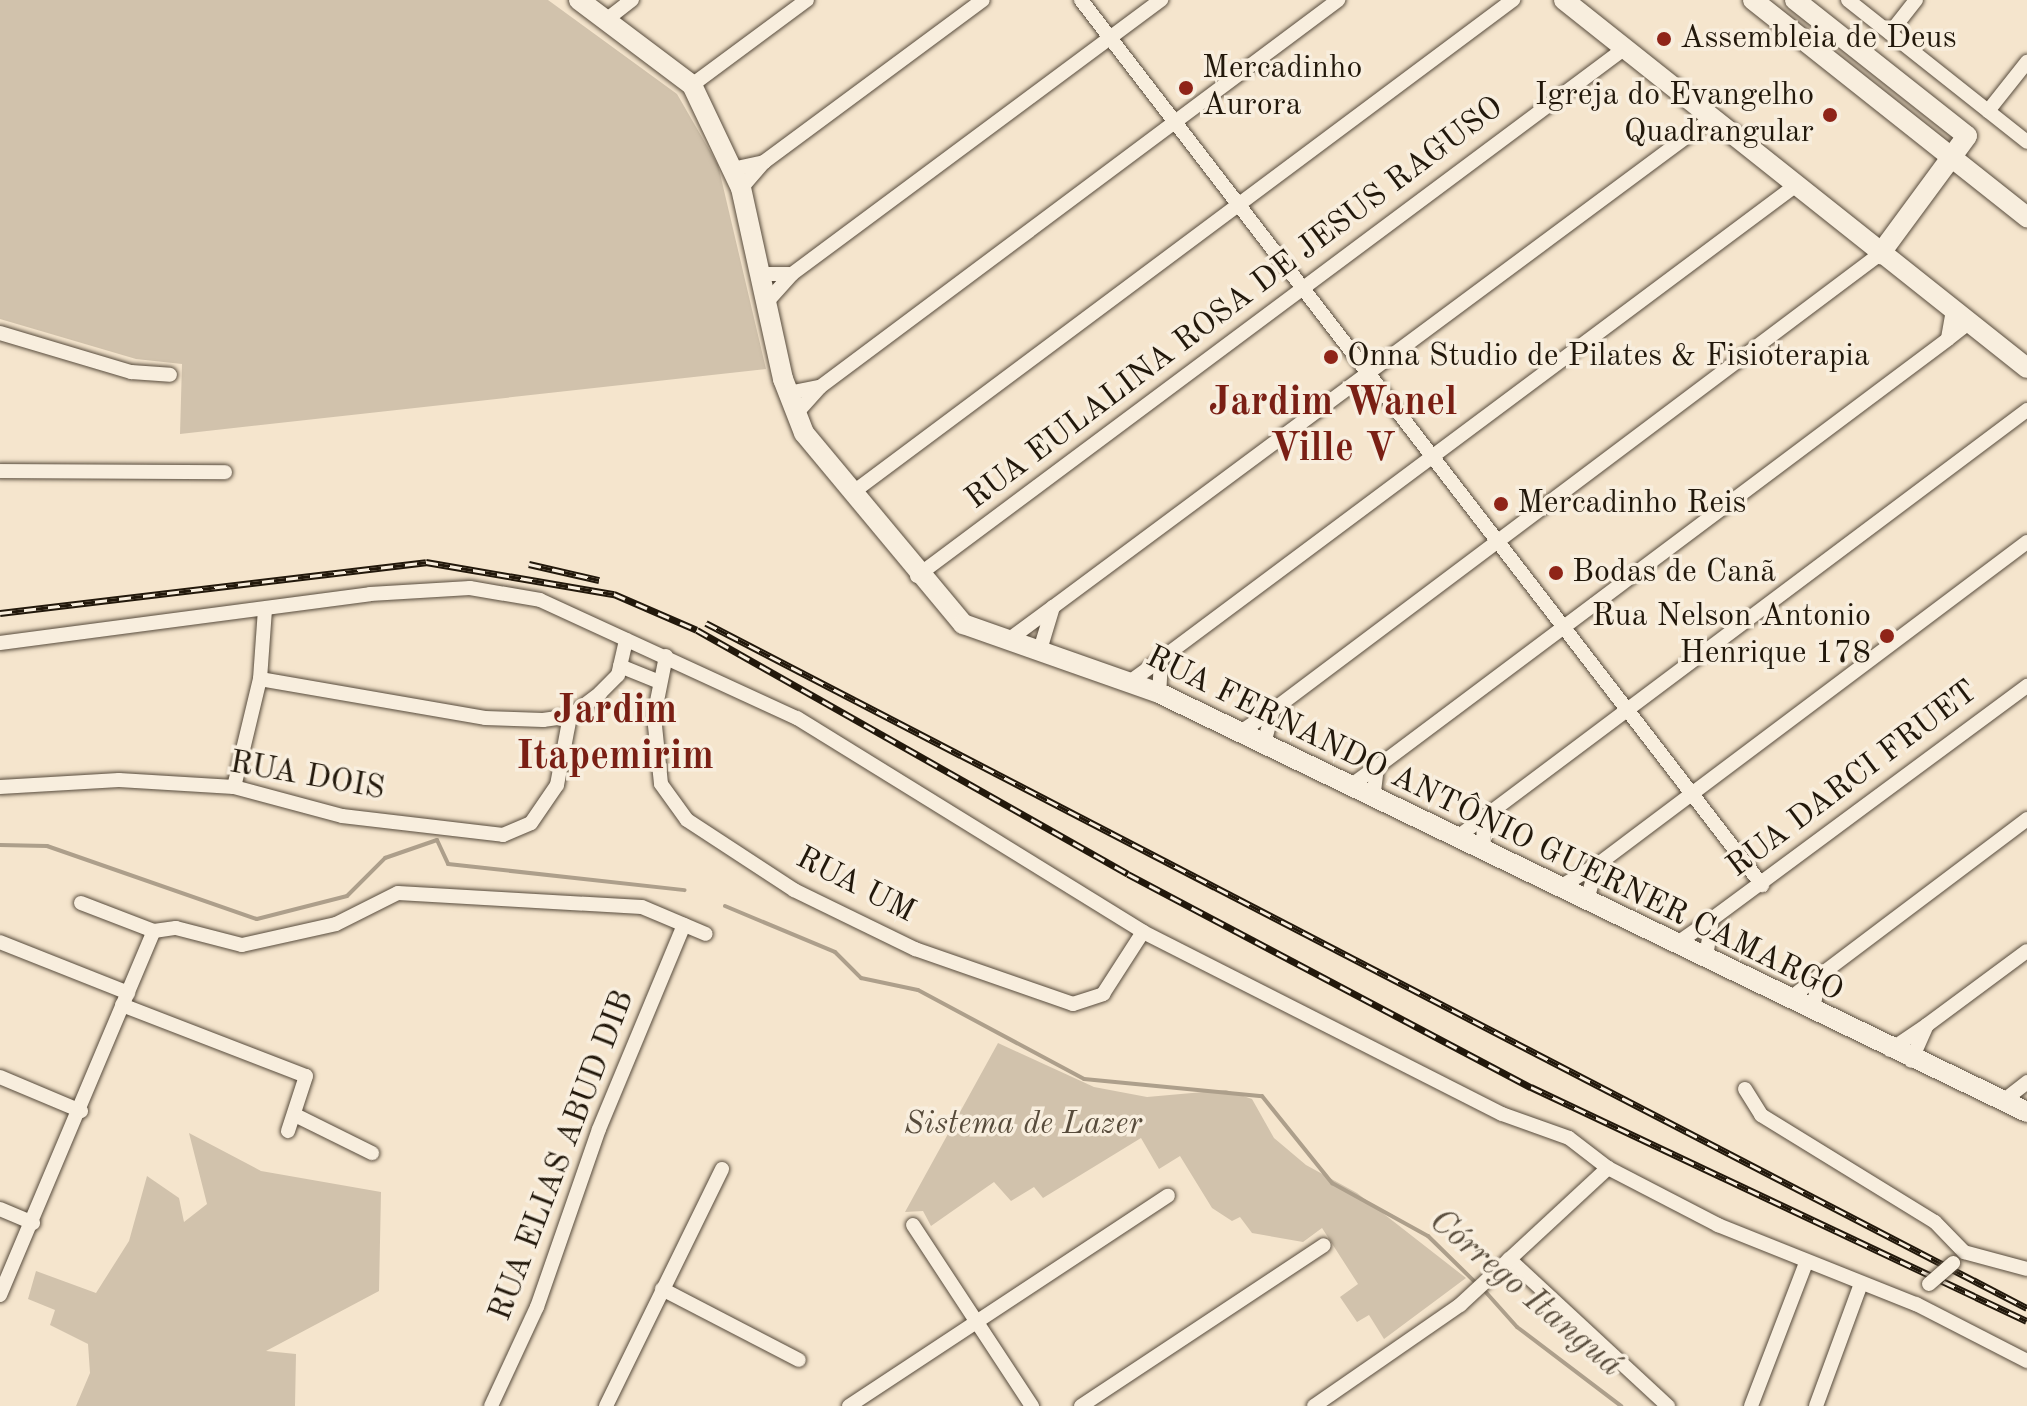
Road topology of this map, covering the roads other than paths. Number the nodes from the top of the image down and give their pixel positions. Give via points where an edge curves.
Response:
1 (579, 0) edge
2 (632, 0) edge
3 (807, 0) edge
4 (983, 0) edge
5 (1081, 0) edge
6 (1161, 0) edge
7 (1338, 0) edge
8 (1513, 0) edge
9 (1564, 0) edge
10 (1753, 0) edge
11 (1795, 0) edge
12 (1848, 0) edge
13 (1916, 0) edge
14 (606, 20) junction
15 (1890, 33) junction
16 (1111, 38) junction
17 (1625, 48) junction
18 (2027, 62) edge
19 (692, 85) junction
20 (1988, 111) junction
21 (1713, 117) junction
22 (1177, 122) junction
23 (2027, 142) edge
24 (1952, 159) junction
25 (736, 178) junction
26 (1795, 186) junction
27 (1240, 206) junction
28 (2027, 217) edge
29 (1880, 254) junction
30 (760, 274) junction
31 (792, 274) junction
32 (1305, 288) junction
33 (766, 303) junction
34 (1953, 310) junction
35 (1970, 322) junction
36 (0, 333) edge
37 (1948, 339) junction
38 (2027, 368) edge
39 (1372, 373) junction
40 (170, 375) dead end
41 (820, 387) junction
42 (788, 393) junction
43 (2027, 410) edge
44 (796, 414) junction
45 (1436, 458) junction
46 (0, 471) edge
47 (225, 472) dead end
48 (852, 493) junction
49 (1500, 542) junction
50 (2027, 542) edge
51 (917, 576) junction
52 (1053, 607) junction
53 (265, 609) junction
54 (1568, 625) junction
55 (626, 640) junction
56 (1007, 641) junction
57 (0, 643) edge
58 (1040, 650) junction
59 (666, 656) junction
60 (1161, 659) junction
61 (620, 666) junction
62 (260, 679) junction
63 (657, 681) junction
64 (1131, 681) junction
65 (2027, 686) edge
66 (1159, 693) junction
67 (1631, 709) junction
68 (1273, 710) junction
69 (570, 716) junction
70 (1239, 733) junction
71 (1264, 744) junction
72 (1377, 767) junction
73 (0, 787) edge
74 (234, 787) junction
75 (1349, 787) junction
76 (1697, 792) junction
77 (1373, 798) junction
78 (1483, 818) junction
79 (2027, 819) edge
80 (1459, 836) junction
81 (1484, 847) junction
82 (1597, 865) junction
83 (1565, 884) junction
84 (1762, 885) junction
85 (1588, 896) junction
86 (81, 903) dead end
87 (1712, 919) junction
88 (684, 925) junction
89 (154, 931) junction
90 (1143, 932) junction
91 (706, 934) dead end
92 (0, 942) edge
93 (1679, 942) junction
94 (2027, 951) edge
95 (1706, 956) junction
96 (1819, 976) junction
97 (125, 999) junction
98 (1789, 999) junction
99 (1813, 1011) junction
100 (1927, 1025) junction
101 (1889, 1051) junction
102 (1911, 1061) junction
103 (0, 1077) edge
104 (2027, 1082) edge
105 (1745, 1089) dead end
106 (2003, 1101) junction
107 (81, 1111) junction
108 (2027, 1112) edge
109 (295, 1115) junction
110 (288, 1131) dead end
111 (372, 1153) dead end
112 (1608, 1168) junction
113 (722, 1169) dead end
114 (1168, 1196) dead end
115 (0, 1209) edge
116 (33, 1223) junction
117 (913, 1225) dead end
118 (1324, 1245) dead end
119 (1958, 1257) junction
120 (1509, 1259) junction
121 (1806, 1263) junction
122 (2027, 1269) edge
123 (1861, 1284) junction
124 (662, 1289) junction
125 (0, 1295) edge
126 (1916, 1304) junction
127 (976, 1322) junction
128 (799, 1360) dead end
129 (2027, 1361) edge
130 (491, 1406) edge
131 (606, 1406) edge
132 (849, 1406) edge
133 (1032, 1406) edge
134 (1081, 1406) edge
135 (1314, 1406) edge
136 (1668, 1406) edge
137 (1751, 1406) edge
138 (1816, 1406) edge

1 - 14 street, RUA FERNANDO ANTÔNIO GUERNER CAMARGO
2 - 14 street
3 - 19 street
4 - 25 street
5 - 16 street
6 - 16 street
7 - 22 street
8 - 27 street
9 - 17 street
10 - 24 street
11 - 24 street via 1967,136
12 - 15 street
13 - 15 street
14 - 19 street, RUA FERNANDO ANTÔNIO GUERNER CAMARGO
15 - 20 street
16 - 22 street
16 - 31 street
17 - 21 street
17 - 32 street, RUA EULALINA ROSA DE JESUS RAGUSO
18 - 20 street
19 - 25 street, RUA FERNANDO ANTÔNIO GUERNER CAMARGO
20 - 23 street
21 - 26 street
21 - 39 street
22 - 27 street
22 - 41 street
24 - 28 street
24 - 29 street
25 - 30 street, RUA FERNANDO ANTÔNIO GUERNER CAMARGO
26 - 29 street
26 - 45 street
27 - 32 street
27 - 48 street
29 - 34 street
29 - 49 street
30 - 31 street
30 - 33 street, RUA FERNANDO ANTÔNIO GUERNER CAMARGO
31 - 33 street
32 - 39 street
32 - 51 street, RUA EULALINA ROSA DE JESUS RAGUSO
33 - 42 street, RUA FERNANDO ANTÔNIO GUERNER CAMARGO
34 - 35 street
34 - 37 street
35 - 37 street
35 - 38 street
36 - 40 street via 131,372
37 - 54 street
39 - 45 street
39 - 52 street
41 - 42 street
41 - 44 street
42 - 44 street, RUA FERNANDO ANTÔNIO GUERNER CAMARGO
43 - 67 street
44 - 48 street, RUA FERNANDO ANTÔNIO GUERNER CAMARGO
45 - 49 street
45 - 60 street
46 - 47 street
48 - 51 street, RUA FERNANDO ANTÔNIO GUERNER CAMARGO
49 - 54 street
49 - 68 street
50 - 76 street
51 - 56 street, RUA FERNANDO ANTÔNIO GUERNER CAMARGO via 963,624
52 - 56 street
52 - 58 street
53 - 55 street via 470,588 540,600
53 - 57 street
53 - 62 street
54 - 67 street
54 - 72 street
55 - 59 street
55 - 61 street
56 - 58 street, RUA FERNANDO ANTÔNIO GUERNER CAMARGO
58 - 64 street, RUA FERNANDO ANTÔNIO GUERNER CAMARGO
59 - 63 street, RUA UM
59 - 90 street via 797,718
60 - 64 street
60 - 66 street
61 - 63 street
61 - 69 street
62 - 69 street via 485,718
62 - 74 street
63 - 90 street, RUA UM via 661,784 674,807 825,907 915,949 1073,1004 1103,994
64 - 66 street, RUA FERNANDO ANTÔNIO GUERNER CAMARGO
65 - 84 street, RUA DARCI FRUET
66 - 70 street, RUA FERNANDO ANTÔNIO GUERNER CAMARGO
67 - 76 street
67 - 78 street
68 - 70 street
68 - 71 street
69 - 74 street, RUA DOIS via 557,785 531,823 503,835 342,816
70 - 71 street, RUA FERNANDO ANTÔNIO GUERNER CAMARGO
71 - 75 street, RUA FERNANDO ANTÔNIO GUERNER CAMARGO
72 - 75 street
72 - 77 street
73 - 74 street, RUA DOIS via 119,780
75 - 77 street, RUA FERNANDO ANTÔNIO GUERNER CAMARGO
76 - 82 street
76 - 84 street
77 - 80 street, RUA FERNANDO ANTÔNIO GUERNER CAMARGO
78 - 80 street
78 - 81 street
79 - 96 street
80 - 81 street, RUA FERNANDO ANTÔNIO GUERNER CAMARGO
81 - 83 street, RUA FERNANDO ANTÔNIO GUERNER CAMARGO
82 - 83 street
82 - 85 street
83 - 85 street, RUA FERNANDO ANTÔNIO GUERNER CAMARGO
84 - 87 street, RUA DARCI FRUET
85 - 93 street, RUA FERNANDO ANTÔNIO GUERNER CAMARGO
86 - 89 street
87 - 93 street, RUA DARCI FRUET
87 - 95 street, RUA DARCI FRUET
88 - 89 street via 642,907 436,892 398,893 336,924 242,945 176,928
88 - 91 street
88 - 130 street, RUA ELIAS ABUD DIB via 599,1129 537,1307
89 - 97 street
90 - 112 street via 1502,1114 1569,1138
92 - 97 street
93 - 95 street, RUA FERNANDO ANTÔNIO GUERNER CAMARGO
94 - 100 street
95 - 98 street, RUA FERNANDO ANTÔNIO GUERNER CAMARGO
96 - 98 street
96 - 99 street
97 - 107 street
97 - 109 street via 306,1076
98 - 99 street, RUA FERNANDO ANTÔNIO GUERNER CAMARGO
99 - 101 street, RUA FERNANDO ANTÔNIO GUERNER CAMARGO
100 - 101 street
100 - 102 street
101 - 102 street, RUA FERNANDO ANTÔNIO GUERNER CAMARGO
102 - 106 street, RUA FERNANDO ANTÔNIO GUERNER CAMARGO
103 - 107 street
104 - 106 street
105 - 119 street via 1761,1115 1935,1222
106 - 108 street, RUA FERNANDO ANTÔNIO GUERNER CAMARGO
107 - 116 street
109 - 110 street
109 - 111 street
112 - 120 street
112 - 121 street
113 - 124 street
114 - 127 street
115 - 116 street
116 - 125 street
117 - 127 street
118 - 134 street
119 - 122 street
119 - 126 street, bridge
120 - 135 street via 1470,1296
120 - 136 street
121 - 123 street
121 - 137 street
123 - 126 street
123 - 138 street
124 - 128 street
124 - 131 street
126 - 129 street
127 - 132 street
127 - 133 street

